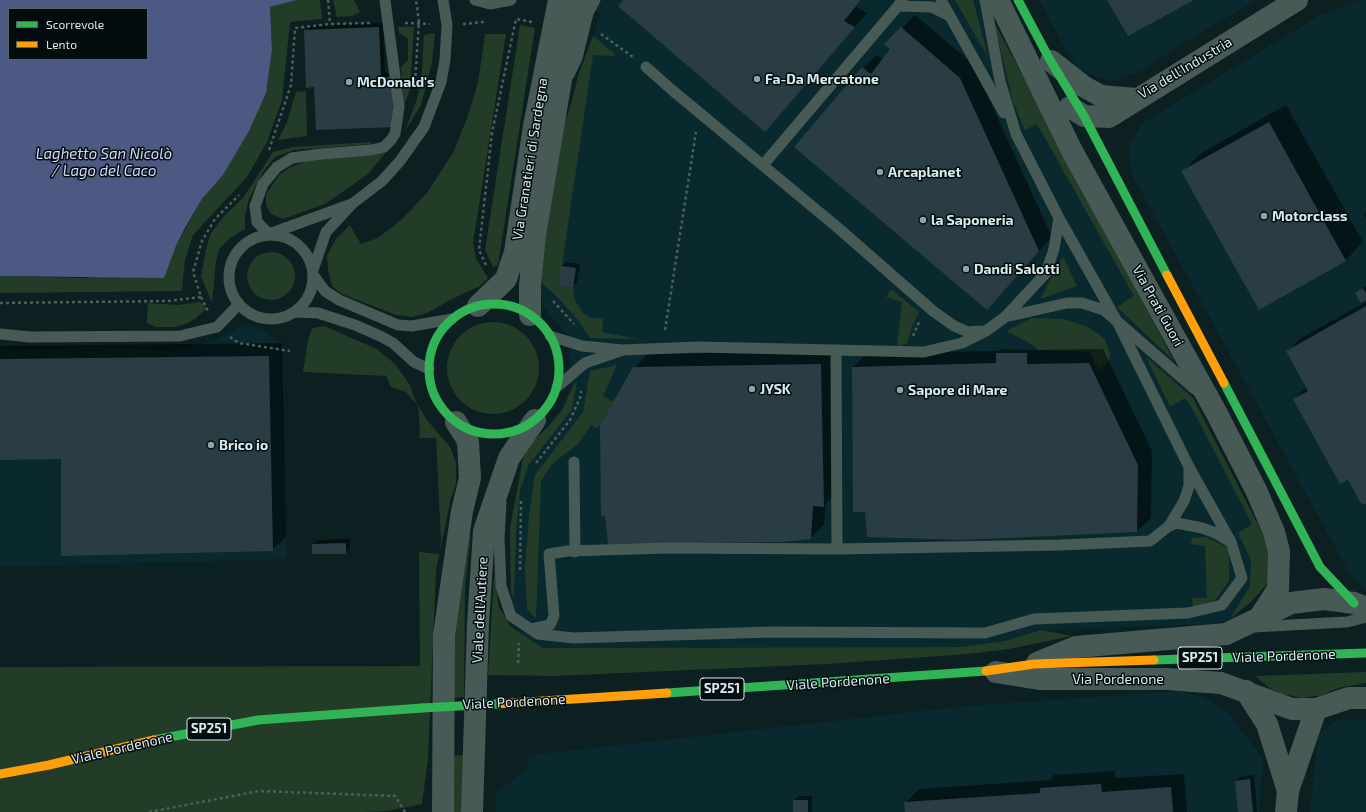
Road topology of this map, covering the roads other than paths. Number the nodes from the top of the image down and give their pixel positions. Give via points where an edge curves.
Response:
1 (386, 0) edge
2 (444, 0) edge
3 (475, 0) edge
4 (511, 0) edge
5 (559, 0) edge
6 (578, 0) edge
7 (595, 0) edge
8 (941, 0) edge
9 (985, 0) edge
10 (998, 0) edge
11 (1008, 0) edge
12 (1018, 0) edge
13 (1297, 0) edge
14 (900, 3) edge
15 (950, 17) junction
16 (1050, 60) junction
17 (646, 67) dead end
18 (1136, 99) junction
19 (558, 100) junction
20 (1084, 116) junction
21 (1016, 134) junction
22 (763, 165) junction
23 (352, 204) junction
24 (1059, 218) junction
25 (269, 234) junction
26 (313, 273) junction
27 (239, 304) junction
28 (478, 306) junction
29 (295, 312) junction
30 (530, 315) junction
31 (1005, 318) junction
32 (452, 319) junction
33 (1118, 323) junction
34 (986, 331) junction
35 (0, 334) edge
36 (550, 336) junction
37 (623, 350) junction
38 (836, 350) junction
39 (429, 369) junction
40 (557, 387) junction
41 (1216, 412) junction
42 (535, 420) junction
43 (456, 422) junction
44 (574, 462) dead end
45 (1189, 467) junction
46 (503, 474) junction
47 (1169, 526) junction
48 (1231, 542) junction
49 (837, 549) junction
50 (575, 552) junction
51 (1362, 610) edge
52 (1251, 622) junction
53 (531, 629) junction
54 (1366, 653) edge
55 (1034, 664) junction
56 (991, 671) junction
57 (1246, 691) junction
58 (1366, 698) edge
59 (1316, 710) junction
60 (0, 774) edge
61 (1287, 802) edge
62 (443, 812) edge
63 (472, 812) edge

1 - 25 lane via 399,107 396,134 384,147 292,158 277,167 263,184 255,206 257,222
2 - 23 lane via 447,25 445,60 441,82 424,127 410,149 382,181
3 - 4 lane via 490,4
5 - 28 street, Via Granatieri di Sardegna via 534,126 515,252 506,279
6 - 19 street, Via Granatieri di Sardegna via 568,38
7 - 19 lane via 588,13 577,58
8 - 15 lane
9 - 21 lane via 1000,81
10 - 41 street, Via Prati Guori via 1072,151
11 - 20 street via 1060,95 1072,109
12 - 16 main road, Via Prati Guori
13 - 18 street, Via dell'Industria
14 - 15 lane via 932,7
14 - 22 lane
15 - 21 lane
16 - 18 street, Via dell'Industria via 1082,86 1101,96
16 - 20 main road, Via Prati Guori
17 - 22 lane
18 - 20 street via 1109,117
19 - 30 street, Via Granatieri di Sardegna via 535,235
20 - 51 main road, Via Prati Guori via 1320,567
21 - 24 lane
22 - 34 lane via 928,307 954,326 968,332
23 - 25 lane
23 - 26 lane via 326,232
24 - 31 lane via 1054,249 1046,273
24 - 33 lane
25 - 26 lane via 293,240 309,258
25 - 27 lane via 256,237 244,244 235,254 230,266 229,280 232,293
26 - 29 lane via 309,296
26 - 32 lane via 325,291 398,325 412,326
27 - 29 lane via 252,315 269,319
27 - 35 lane via 217,327 180,336 30,337
28 - 30 main road, Via Granatieri di Sardegna via 508,306
28 - 32 main road, Via Granatieri di Sardegna
29 - 39 lane via 318,313 355,325 393,343 414,362
30 - 36 main road, Via Granatieri di Sardegna via 542,324
31 - 33 lane via 1067,303 1104,310
31 - 34 lane
32 - 39 main road, Via Granatieri di Sardegna via 440,333 432,350
33 - 41 lane via 1188,382
33 - 45 lane
34 - 38 lane via 962,343 924,352
36 - 37 lane via 582,346
36 - 40 main road, Via Granatieri di Sardegna via 557,352
37 - 38 lane via 698,347
37 - 40 lane via 585,362
38 - 49 lane
39 - 43 main road, Via Granatieri di Sardegna via 432,389 441,407
40 - 42 main road, Via Granatieri di Sardegna via 549,405
41 - 52 street, Via Prati Guori via 1256,490 1274,532 1279,551 1278,589
42 - 43 main road, Via Granatieri di Sardegna via 517,430 496,434 475,432
42 - 46 street, Viale dell'Autiere via 509,458
43 - 62 street, Viale dell'Autiere via 468,441 470,478 462,511 444,635
44 - 50 lane
45 - 47 lane via 1189,486
45 - 48 lane
46 - 53 lane via 499,538 501,586 511,616
46 - 63 street, Viale dell'Autiere via 484,531 478,624
47 - 48 lane via 1177,523 1202,528
47 - 49 lane via 1150,541 1062,546
48 - 53 lane via 1242,578 1222,605 1188,613 1034,619 985,633 772,632 573,638 538,634
49 - 50 lane via 668,548
50 - 53 lane via 549,554 554,616 550,624
51 - 52 street, Viale Pordenone via 1324,599 1296,602
52 - 55 street, Viale Pordenone via 1226,634 1076,647
54 - 55 main road, Viale Pordenone / SP251
55 - 56 main road, Viale Pordenone / SP251
56 - 57 street, Via Pordenone via 1039,679 1167,679 1221,683
56 - 60 main road, Viale Pordenone / SP251, bridge via 258,720 131,744 49,765
57 - 59 street, Via Pordenone via 1292,709
57 - 61 street via 1266,724
58 - 59 street, Via Pordenone via 1349,698
59 - 61 street

